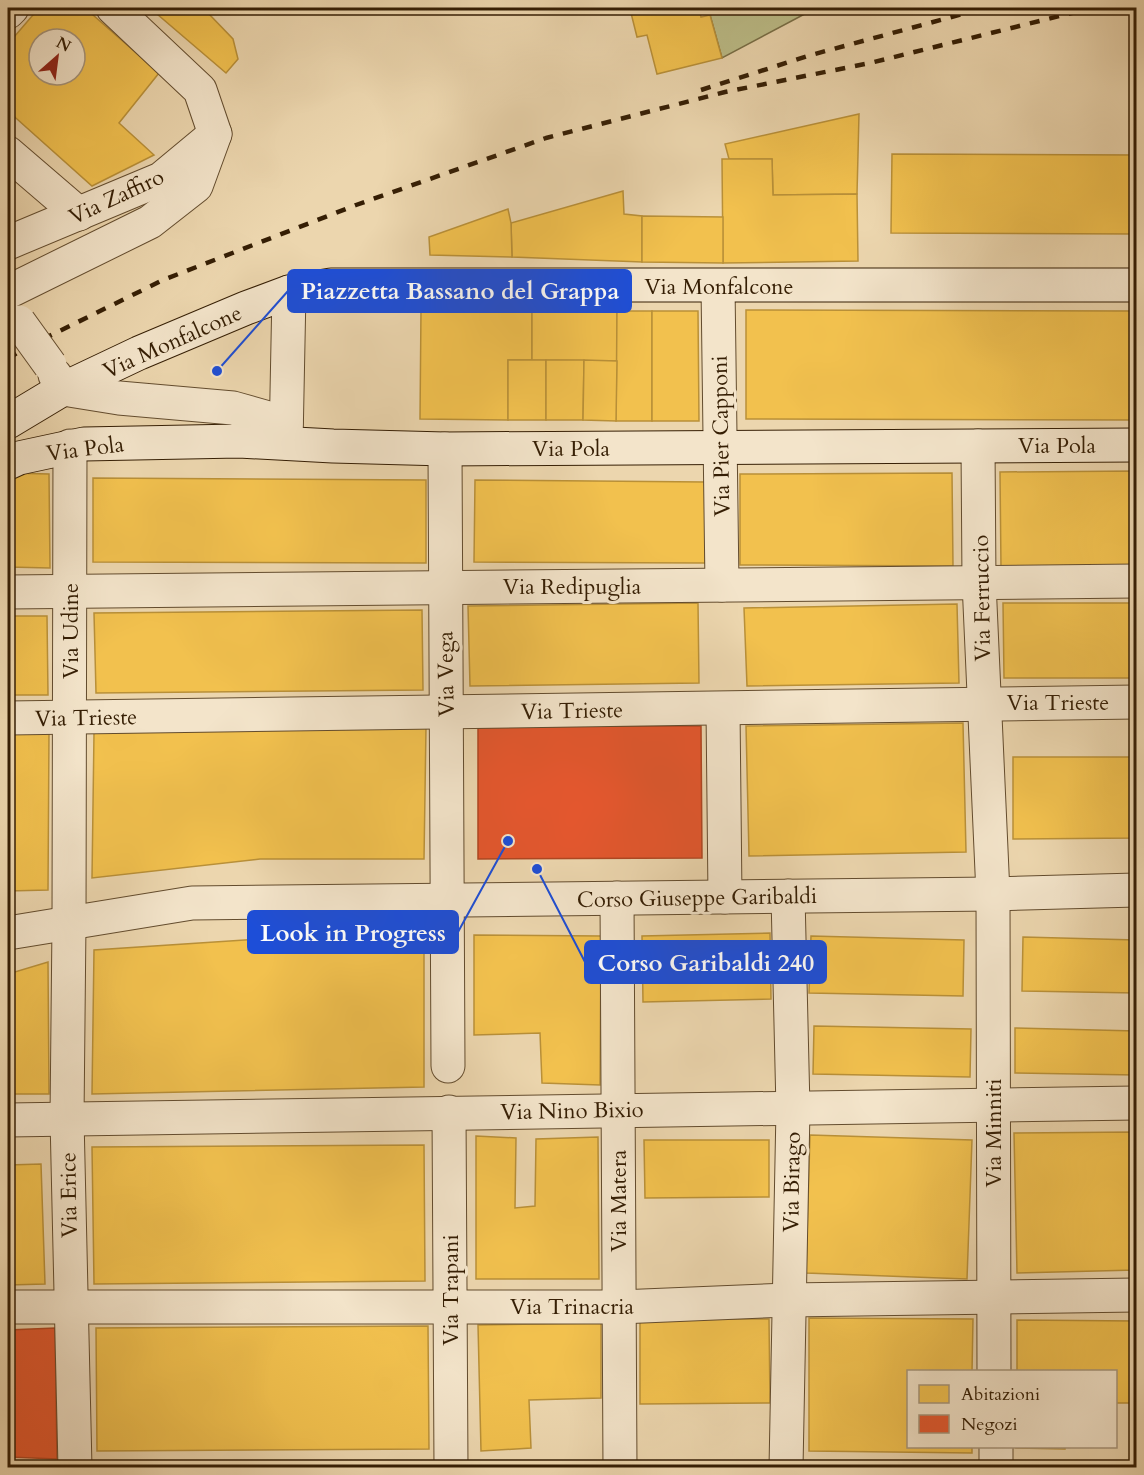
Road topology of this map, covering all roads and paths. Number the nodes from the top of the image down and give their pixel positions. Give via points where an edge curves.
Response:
1 (12, 8) edge
2 (113, 8) edge
3 (8, 12) edge
4 (215, 134) junction
5 (8, 153) edge
6 (79, 214) junction
7 (8, 243) edge
8 (1137, 285) edge
9 (718, 286) junction
10 (289, 292) junction
11 (11, 307) edge
12 (57, 377) junction
13 (8, 422) edge
14 (286, 433) junction
15 (1137, 445) edge
16 (70, 446) junction
17 (978, 446) junction
18 (720, 448) junction
19 (445, 449) junction
20 (8, 463) edge
21 (1137, 581) edge
22 (979, 582) junction
23 (722, 585) junction
24 (444, 587) junction
25 (8, 592) edge
26 (70, 592) junction
27 (1137, 702) edge
28 (984, 703) junction
29 (723, 709) junction
30 (446, 712) junction
31 (8, 718) edge
32 (69, 718) junction
33 (1137, 890) edge
34 (993, 894) junction
35 (788, 896) junction
36 (616, 897) junction
37 (726, 897) junction
38 (447, 900) junction
39 (69, 923) junction
40 (8, 933) edge
41 (448, 1066) dead end
42 (1137, 1103) edge
43 (993, 1104) junction
44 (793, 1109) junction
45 (618, 1110) junction
46 (449, 1112) junction
47 (67, 1118) junction
48 (8, 1120) edge
49 (1137, 1295) edge
50 (993, 1298) junction
51 (788, 1300) junction
52 (70, 1306) junction
53 (450, 1306) junction
54 (8, 1307) edge
55 (619, 1307) junction
56 (994, 1370) edge
57 (996, 1448) edge
58 (75, 1467) edge
59 (452, 1467) edge
60 (620, 1467) edge
61 (786, 1467) edge
62 (996, 1467) edge

1 - 3 street
2 - 4 street via 200,90
4 - 6 street, Via Zaffiro via 161,179
4 - 11 street via 196,186 150,222
5 - 6 street
6 - 7 street, Via Zaffiro
8 - 9 street, Via Monfalcone
9 - 10 street, Via Monfalcone via 331,285
9 - 18 street, Via Pier Capponi
10 - 12 street, Via Monfalcone via 150,349
10 - 14 street
11 - 12 street, bridge
12 - 13 street, Via Monfalcone
12 - 14 street via 119,398 233,408
14 - 16 street, Via Pola via 239,441
14 - 19 street, Via Pola via 333,446
15 - 17 street, Via Pola
16 - 20 street, Via Pola
16 - 26 street, Via Udine
17 - 18 street, Via Pola
17 - 22 street, Via Ferruccio
18 - 19 street, Via Pola
18 - 23 street, Via Pier Capponi
19 - 24 street, Via Vega
21 - 22 street, Via Redipuglia
22 - 23 street, Via Redipuglia
22 - 28 street, Via Ferruccio
23 - 24 street, Via Redipuglia
24 - 26 street, Via Redipuglia
24 - 30 street, Via Vega
25 - 26 street, Via Redipuglia
26 - 32 street, Via Udine
27 - 28 street, Via Trieste
28 - 29 street, Via Trieste
28 - 34 street, Via Ferruccio
29 - 30 street, Via Trieste
29 - 37 street
30 - 32 street, Via Trieste
30 - 38 street, Via Vega
31 - 32 street, Via Trieste
32 - 39 street, Via Udine
33 - 34 street, Corso Giuseppe Garibaldi
34 - 35 street, Corso Giuseppe Garibaldi
34 - 43 street, Via Minniti
35 - 37 street, Corso Giuseppe Garibaldi
35 - 44 street, Via Birago
36 - 37 street, Corso Giuseppe Garibaldi
36 - 38 street, Corso Giuseppe Garibaldi
36 - 45 street, Via Matera
38 - 39 street, Corso Giuseppe Garibaldi via 192,903
38 - 41 street
39 - 40 street, Corso Giuseppe Garibaldi
39 - 47 street, Via Erice
42 - 43 street, Via Nino Bixio
43 - 44 street, Via Nino Bixio
43 - 50 street, Via Minniti
44 - 45 street, Via Nino Bixio
44 - 51 street, Via Birago
45 - 46 street, Via Nino Bixio
45 - 55 street, Via Matera
46 - 47 street, Via Nino Bixio
46 - 53 street, Via Trapani
47 - 48 street, Via Nino Bixio
47 - 52 street, Via Erice
49 - 50 street, Via Trinacria
50 - 51 street, Via Trinacria
50 - 56 street, Via Minniti
51 - 55 street, Via Trinacria
51 - 61 street, Via Birago
52 - 53 street, Via Trinacria
52 - 54 street, Via Trinacria
52 - 58 street, Via Erice
53 - 55 street, Via Trinacria
53 - 59 street, Via Trapani
55 - 60 street, Via Matera
57 - 62 street

